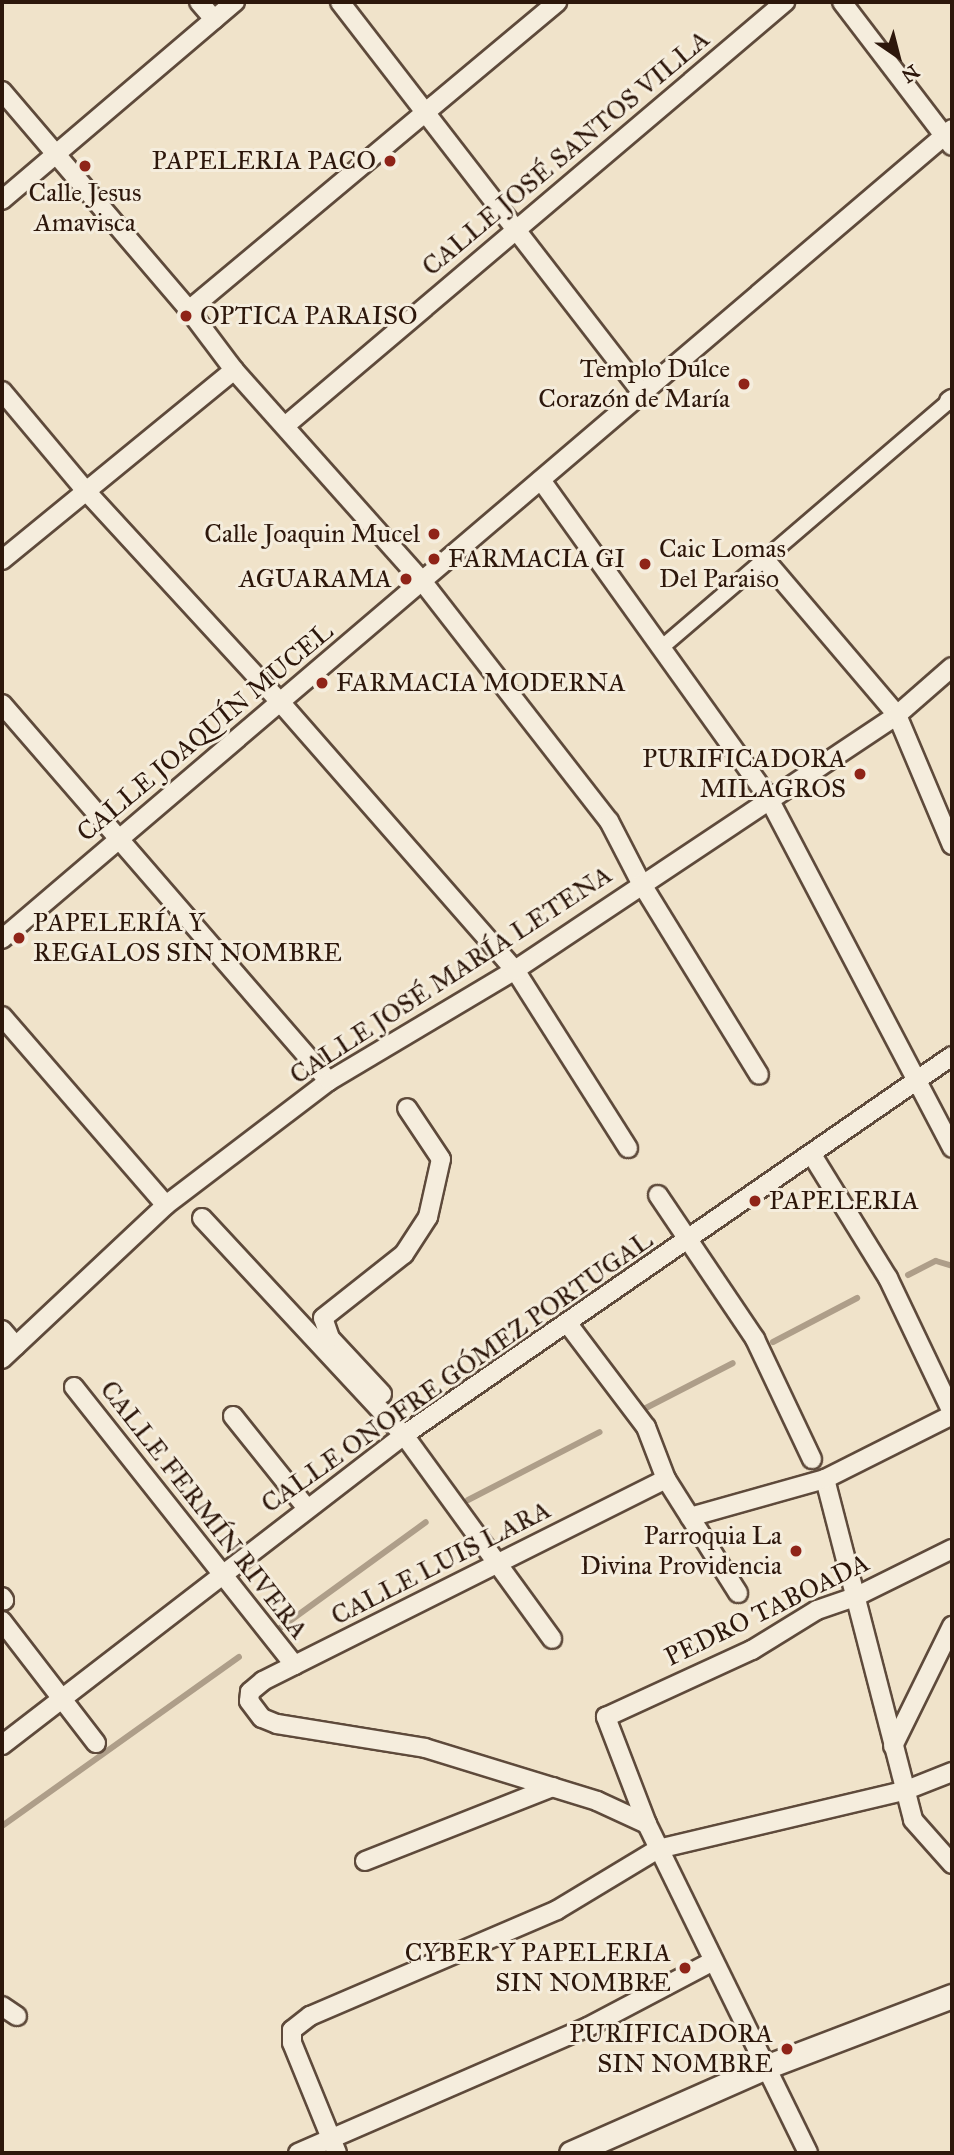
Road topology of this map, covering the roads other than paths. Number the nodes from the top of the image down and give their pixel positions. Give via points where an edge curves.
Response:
1 (199, 2) edge
2 (235, 2) edge
3 (340, 2) edge
4 (557, 2) edge
5 (785, 2) edge
6 (842, 2) edge
7 (214, 19) junction
8 (2, 91) edge
9 (426, 112) junction
10 (950, 137) edge
11 (56, 154) junction
12 (2, 200) edge
13 (516, 229) junction
14 (190, 310) junction
15 (234, 370) junction
16 (2, 391) edge
17 (642, 393) junction
18 (951, 400) edge
19 (285, 426) junction
20 (541, 480) junction
21 (86, 491) junction
22 (2, 560) edge
23 (766, 561) junction
24 (422, 581) junction
25 (661, 648) junction
26 (952, 667) edge
27 (281, 703) junction
28 (2, 704) edge
29 (897, 715) junction
30 (769, 799) junction
31 (119, 840) junction
32 (952, 845) edge
33 (641, 883) junction
34 (2, 939) edge
35 (515, 970) junction
36 (2, 1016) edge
37 (952, 1056) edge
38 (760, 1075) dead end
39 (329, 1081) junction
40 (916, 1082) junction
41 (407, 1108) dead end
42 (628, 1148) dead end
43 (952, 1148) edge
44 (811, 1155) junction
45 (658, 1195) dead end
46 (166, 1205) junction
47 (202, 1218) dead end
48 (691, 1240) junction
49 (568, 1324) junction
50 (2, 1330) edge
51 (16, 1346) junction
52 (2, 1359) edge
53 (74, 1387) dead end
54 (952, 1413) edge
55 (233, 1416) dead end
56 (399, 1430) junction
57 (812, 1459) dead end
58 (666, 1479) junction
59 (825, 1479) junction
60 (306, 1507) junction
61 (690, 1517) junction
62 (952, 1549) edge
63 (497, 1565) junction
64 (220, 1572) junction
65 (738, 1593) dead end
66 (855, 1597) junction
67 (2, 1622) edge
68 (952, 1626) edge
69 (552, 1639) dead end
70 (294, 1665) junction
71 (60, 1696) junction
72 (96, 1743) dead end
73 (2, 1745) edge
74 (893, 1746) junction
75 (952, 1772) edge
76 (552, 1787) junction
77 (904, 1791) junction
78 (647, 1824) junction
79 (658, 1849) junction
80 (365, 1861) dead end
81 (952, 1864) edge
82 (713, 1961) junction
83 (950, 2001) edge
84 (2, 2006) edge
85 (17, 2016) dead end
86 (766, 2067) junction
87 (334, 2146) edge
88 (298, 2153) edge
89 (571, 2153) edge
90 (808, 2153) edge

1 - 7 street
2 - 7 street
3 - 9 street
4 - 9 street
5 - 13 street, CALLE JOSÉ SANTOS VILLA
6 - 10 street
7 - 11 street
8 - 11 street
9 - 13 street
9 - 14 street
10 - 17 street, CALLE JOAQUÍN MUCEL
11 - 12 street
11 - 14 street
13 - 17 street
13 - 19 street, CALLE JOSÉ SANTOS VILLA
14 - 15 street
15 - 19 street
15 - 21 street
16 - 21 street
17 - 20 street, CALLE JOAQUÍN MUCEL
18 - 23 street
19 - 24 street
20 - 24 street, CALLE JOAQUÍN MUCEL
20 - 25 street
21 - 22 street
21 - 27 street
23 - 25 street
23 - 29 street
24 - 27 street, CALLE JOAQUÍN MUCEL
24 - 33 street via 609,821
25 - 30 street
26 - 29 street, CALLE JOSÉ MARÍA LETENA
27 - 31 street, CALLE JOAQUÍN MUCEL
27 - 35 street
28 - 31 street
29 - 30 street, CALLE JOSÉ MARÍA LETENA
29 - 32 street
30 - 33 street, CALLE JOSÉ MARÍA LETENA
30 - 40 street
31 - 34 street, CALLE JOAQUÍN MUCEL
31 - 39 street
33 - 35 street, CALLE JOSÉ MARÍA LETENA
33 - 38 street
35 - 39 street, CALLE JOSÉ MARÍA LETENA
35 - 42 street
36 - 46 street
37 - 40 street, CALLE ONOFRE GÓMEZ PORTUGAL
39 - 46 street, CALLE JOSÉ MARÍA LETENA
40 - 43 street
40 - 44 street, CALLE ONOFRE GÓMEZ PORTUGAL
41 - 56 street via 441,1159 428,1217 404,1254 323,1318 331,1338 387,1401
44 - 48 street, CALLE ONOFRE GÓMEZ PORTUGAL
44 - 54 street via 888,1278
45 - 48 street
46 - 51 street, CALLE JOSÉ MARÍA LETENA
47 - 56 street
48 - 49 street, CALLE ONOFRE GÓMEZ PORTUGAL
48 - 57 street via 755,1339
49 - 56 street, CALLE ONOFRE GÓMEZ PORTUGAL
49 - 58 street via 646,1427
50 - 51 street
51 - 52 street, CALLE JOSÉ MARÍA LETENA
53 - 64 street, CALLE FERMÍN RIVERA
54 - 59 street
55 - 60 street
56 - 60 street, CALLE ONOFRE GÓMEZ PORTUGAL
56 - 63 street
58 - 61 street
58 - 63 street, CALLE LUIS LARA
59 - 61 street
59 - 66 street
60 - 64 street, CALLE ONOFRE GÓMEZ PORTUGAL
61 - 65 street
62 - 66 street, PEDRO TABOADA
63 - 69 street
63 - 70 street, CALLE LUIS LARA
64 - 70 street, CALLE FERMÍN RIVERA
64 - 71 street, CALLE ONOFRE GÓMEZ PORTUGAL
66 - 74 street
66 - 78 street, PEDRO TABOADA via 817,1610 752,1650 606,1717
67 - 71 street
68 - 74 street
70 - 76 street, CALLE LUIS LARA via 255,1685 249,1701 262,1718 425,1748
71 - 72 street
71 - 73 street, CALLE ONOFRE GÓMEZ PORTUGAL
74 - 77 street
75 - 77 street
76 - 78 street
76 - 80 street
77 - 79 street
77 - 81 street via 913,1820
78 - 79 street
79 - 82 street
79 - 87 street via 557,1910 310,2016 292,2030 292,2043
82 - 86 street
82 - 87 street via 588,2026
83 - 86 street
84 - 85 street
86 - 89 street
86 - 90 street
87 - 88 street

